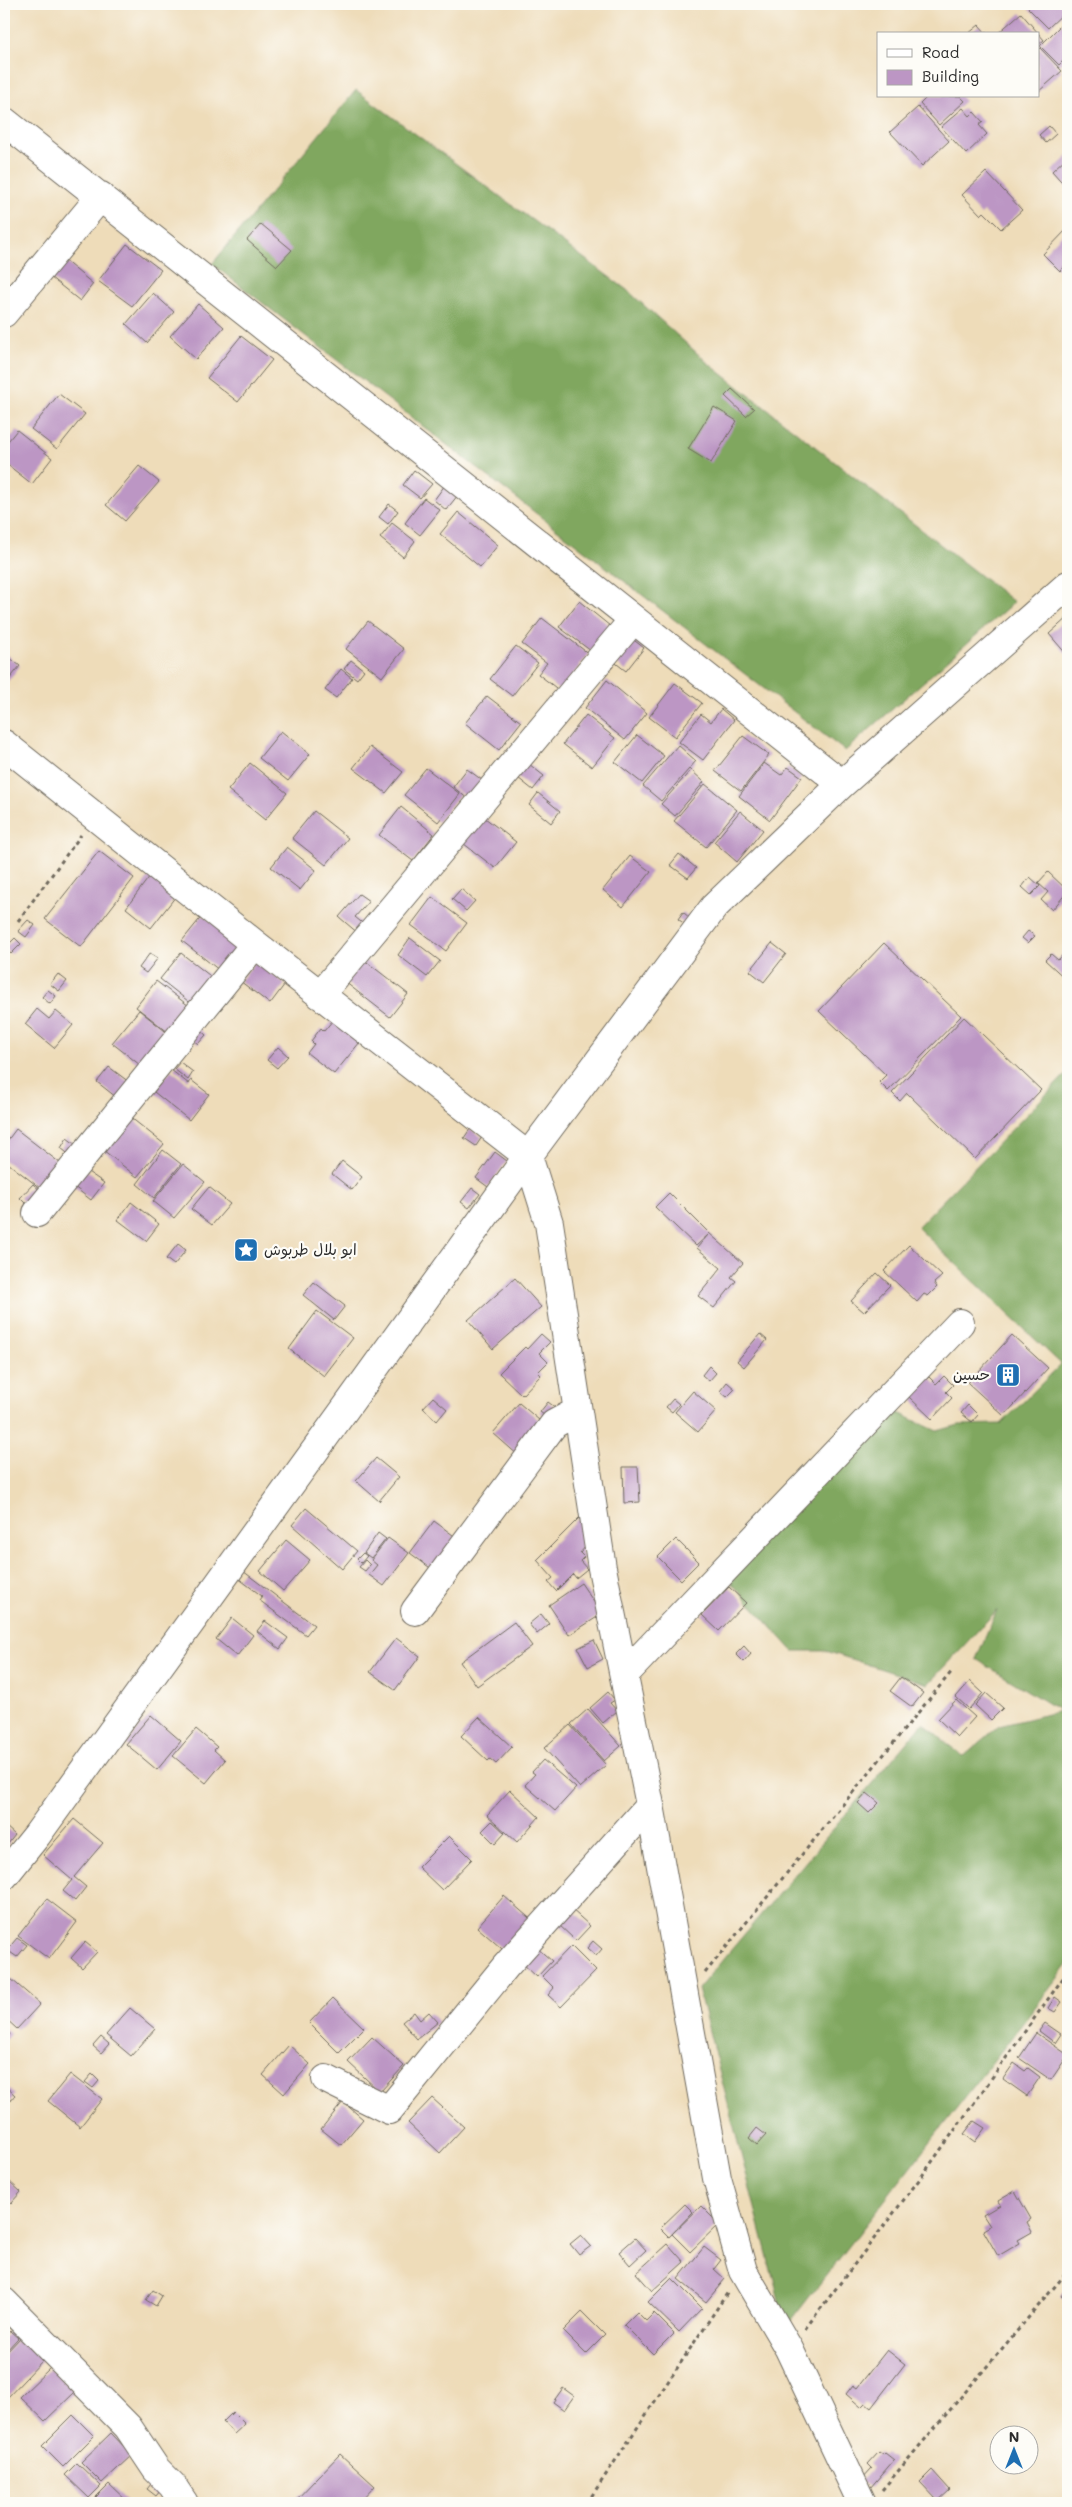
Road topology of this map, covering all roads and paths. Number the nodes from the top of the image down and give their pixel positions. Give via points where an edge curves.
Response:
1 (4, 121) edge
2 (101, 196) junction
3 (4, 313) edge
4 (1068, 585) edge
5 (633, 620) junction
6 (4, 744) edge
7 (842, 784) junction
8 (95, 816) junction
9 (18, 921) dead end
10 (254, 944) junction
11 (320, 995) junction
12 (528, 1156) junction
13 (37, 1213) dead end
14 (960, 1323) dead end
15 (578, 1411) junction
16 (415, 1611) dead end
17 (953, 1670) dead end
18 (624, 1675) junction
19 (650, 1805) junction
20 (4, 1876) edge
21 (1068, 1971) edge
22 (683, 1990) junction
23 (326, 2079) dead end
24 (743, 2270) junction
25 (1068, 2271) edge
26 (4, 2302) edge
27 (789, 2349) junction
28 (870, 2500) edge
29 (184, 2503) edge
30 (586, 2503) edge

1 - 2 street
2 - 3 street
2 - 5 street
4 - 7 street
5 - 7 street
5 - 11 street
6 - 8 street
7 - 12 street via 714,907
8 - 9 path
8 - 10 street
10 - 11 street
10 - 13 street
11 - 12 street
12 - 15 street via 548,1223
12 - 20 street
14 - 18 street
15 - 16 street via 554,1424
15 - 18 street via 602,1568
17 - 22 path via 705,1973
18 - 19 street
19 - 22 street
19 - 23 street via 506,1966 389,2110
21 - 27 path via 922,2176
22 - 24 street via 717,2178
24 - 27 street
24 - 30 path
25 - 28 path
26 - 29 street via 128,2427
27 - 28 street

